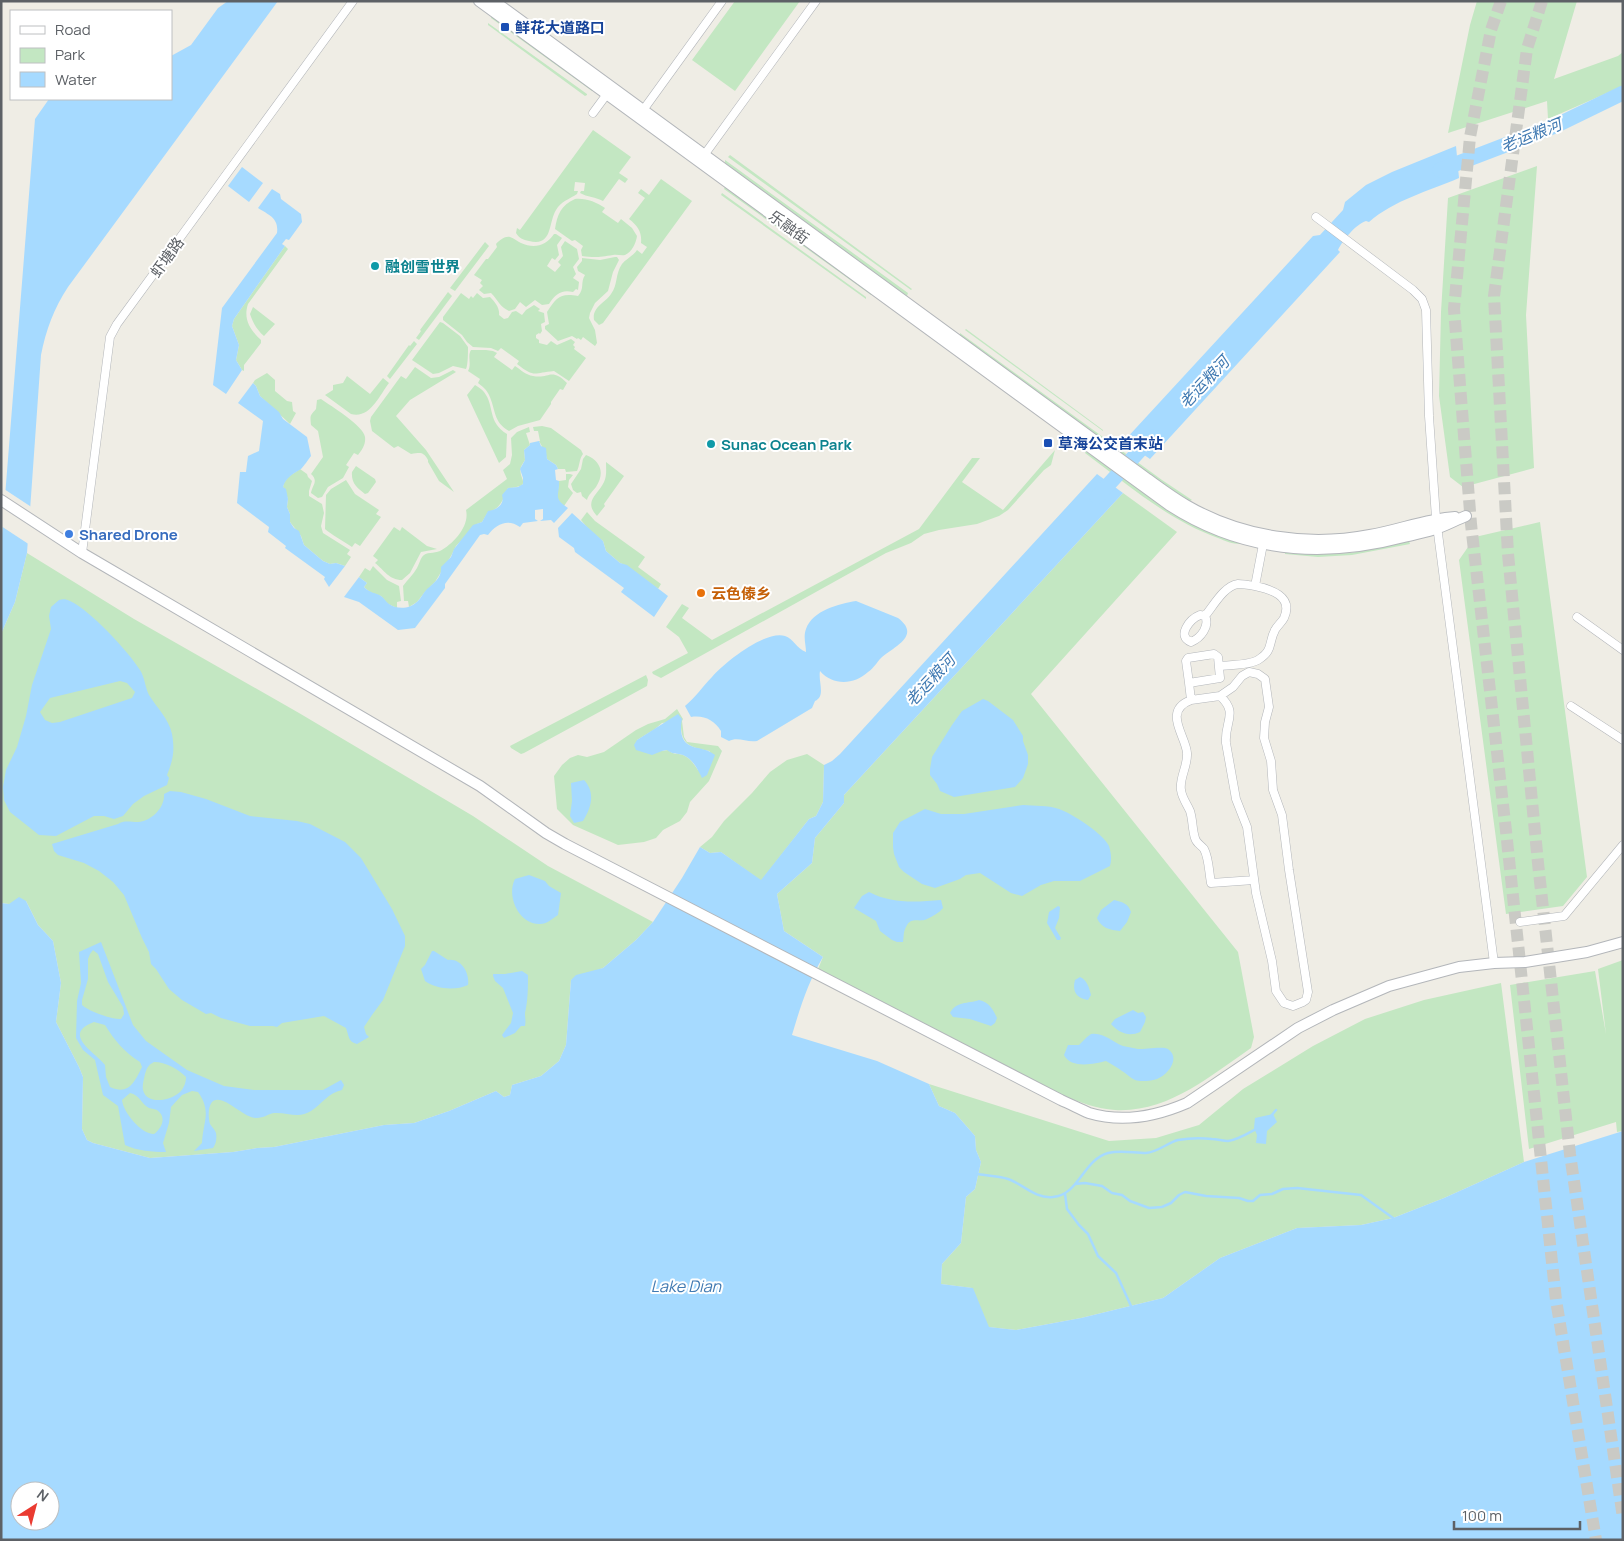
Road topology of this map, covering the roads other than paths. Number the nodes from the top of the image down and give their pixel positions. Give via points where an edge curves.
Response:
1 (353, 1) edge
2 (479, 1) edge
3 (494, 1) edge
4 (722, 1) edge
5 (816, 1) edge
6 (607, 94) junction
7 (593, 113) dead end
8 (641, 114) junction
9 (702, 158) junction
10 (1316, 217) dead end
11 (1, 500) edge
12 (1437, 523) junction
13 (1264, 539) junction
14 (82, 553) junction
15 (1255, 586) junction
16 (1206, 616) dead end
17 (1576, 617) dead end
18 (1623, 650) edge
19 (1220, 666) junction
20 (1189, 683) junction
21 (1220, 696) junction
22 (1191, 700) junction
23 (1571, 706) dead end
24 (1623, 740) edge
25 (1623, 845) edge
26 (1254, 880) junction
27 (1520, 922) dead end
28 (1623, 942) edge
29 (1494, 963) junction

1 - 14 street, 虾塘路 via 110,337
2 - 6 street, 乐融街
3 - 8 street, 乐融街
4 - 8 street
5 - 9 street
6 - 7 street
6 - 8 street, 乐融街
8 - 9 street, 乐融街
9 - 13 street, 乐融街 via 1143,481 1201,513
10 - 12 street via 1422,299 1426,310
11 - 14 street
12 - 13 street, 乐融街 via 1353,538
12 - 29 street
13 - 15 street
14 - 29 street via 480,786 565,844 1090,1113 1140,1118 1168,1112 1187,1103 1276,1042 1333,1010 1389,986 1459,967
15 - 16 street via 1232,586
15 - 19 street via 1270,589 1280,596 1285,605 1285,616 1274,631 1270,649 1258,660
17 - 18 street
19 - 20 street via 1217,679
19 - 20 street via 1214,654 1188,658
20 - 22 street
21 - 22 street
21 - 26 street via 1230,708 1225,736 1236,799 1247,827
21 - 26 street via 1246,674 1254,672 1265,679 1269,707 1264,738 1271,761 1273,790 1282,815 1308,992 1306,1000 1298,1005 1284,1003 1276,991
22 - 26 street via 1181,706 1177,716 1187,753 1181,794 1191,813 1196,842 1205,850 1211,883
23 - 24 street
25 - 27 street via 1564,916
28 - 29 street via 1587,952 1525,962

